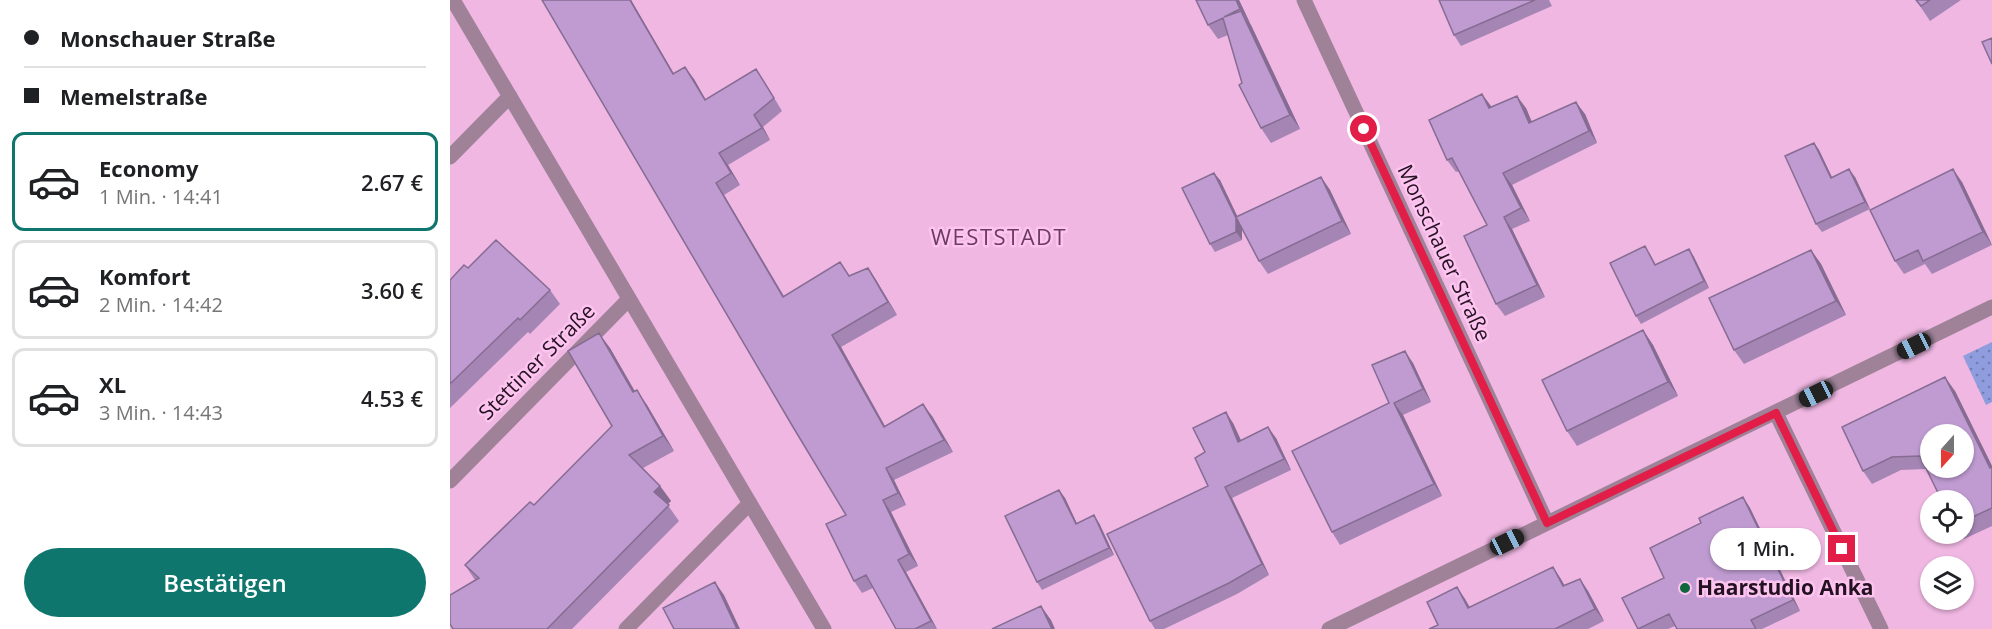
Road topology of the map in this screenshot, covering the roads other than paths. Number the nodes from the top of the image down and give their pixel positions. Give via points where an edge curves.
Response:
1 (453, 0) edge
2 (1304, 0) edge
3 (510, 96) junction
4 (450, 157) edge
5 (629, 299) junction
6 (1992, 307) edge
7 (1776, 413) junction
8 (450, 481) edge
9 (750, 503) junction
10 (1547, 523) junction
11 (626, 629) edge
12 (824, 629) edge
13 (1329, 629) edge
14 (1881, 629) edge

1 - 3 street
2 - 10 street, Monschauer Straße
3 - 4 street
3 - 5 street
5 - 8 street, Stettiner Straße
5 - 9 street
6 - 7 street
7 - 10 street
7 - 14 street
9 - 11 street
9 - 12 street
10 - 13 street

